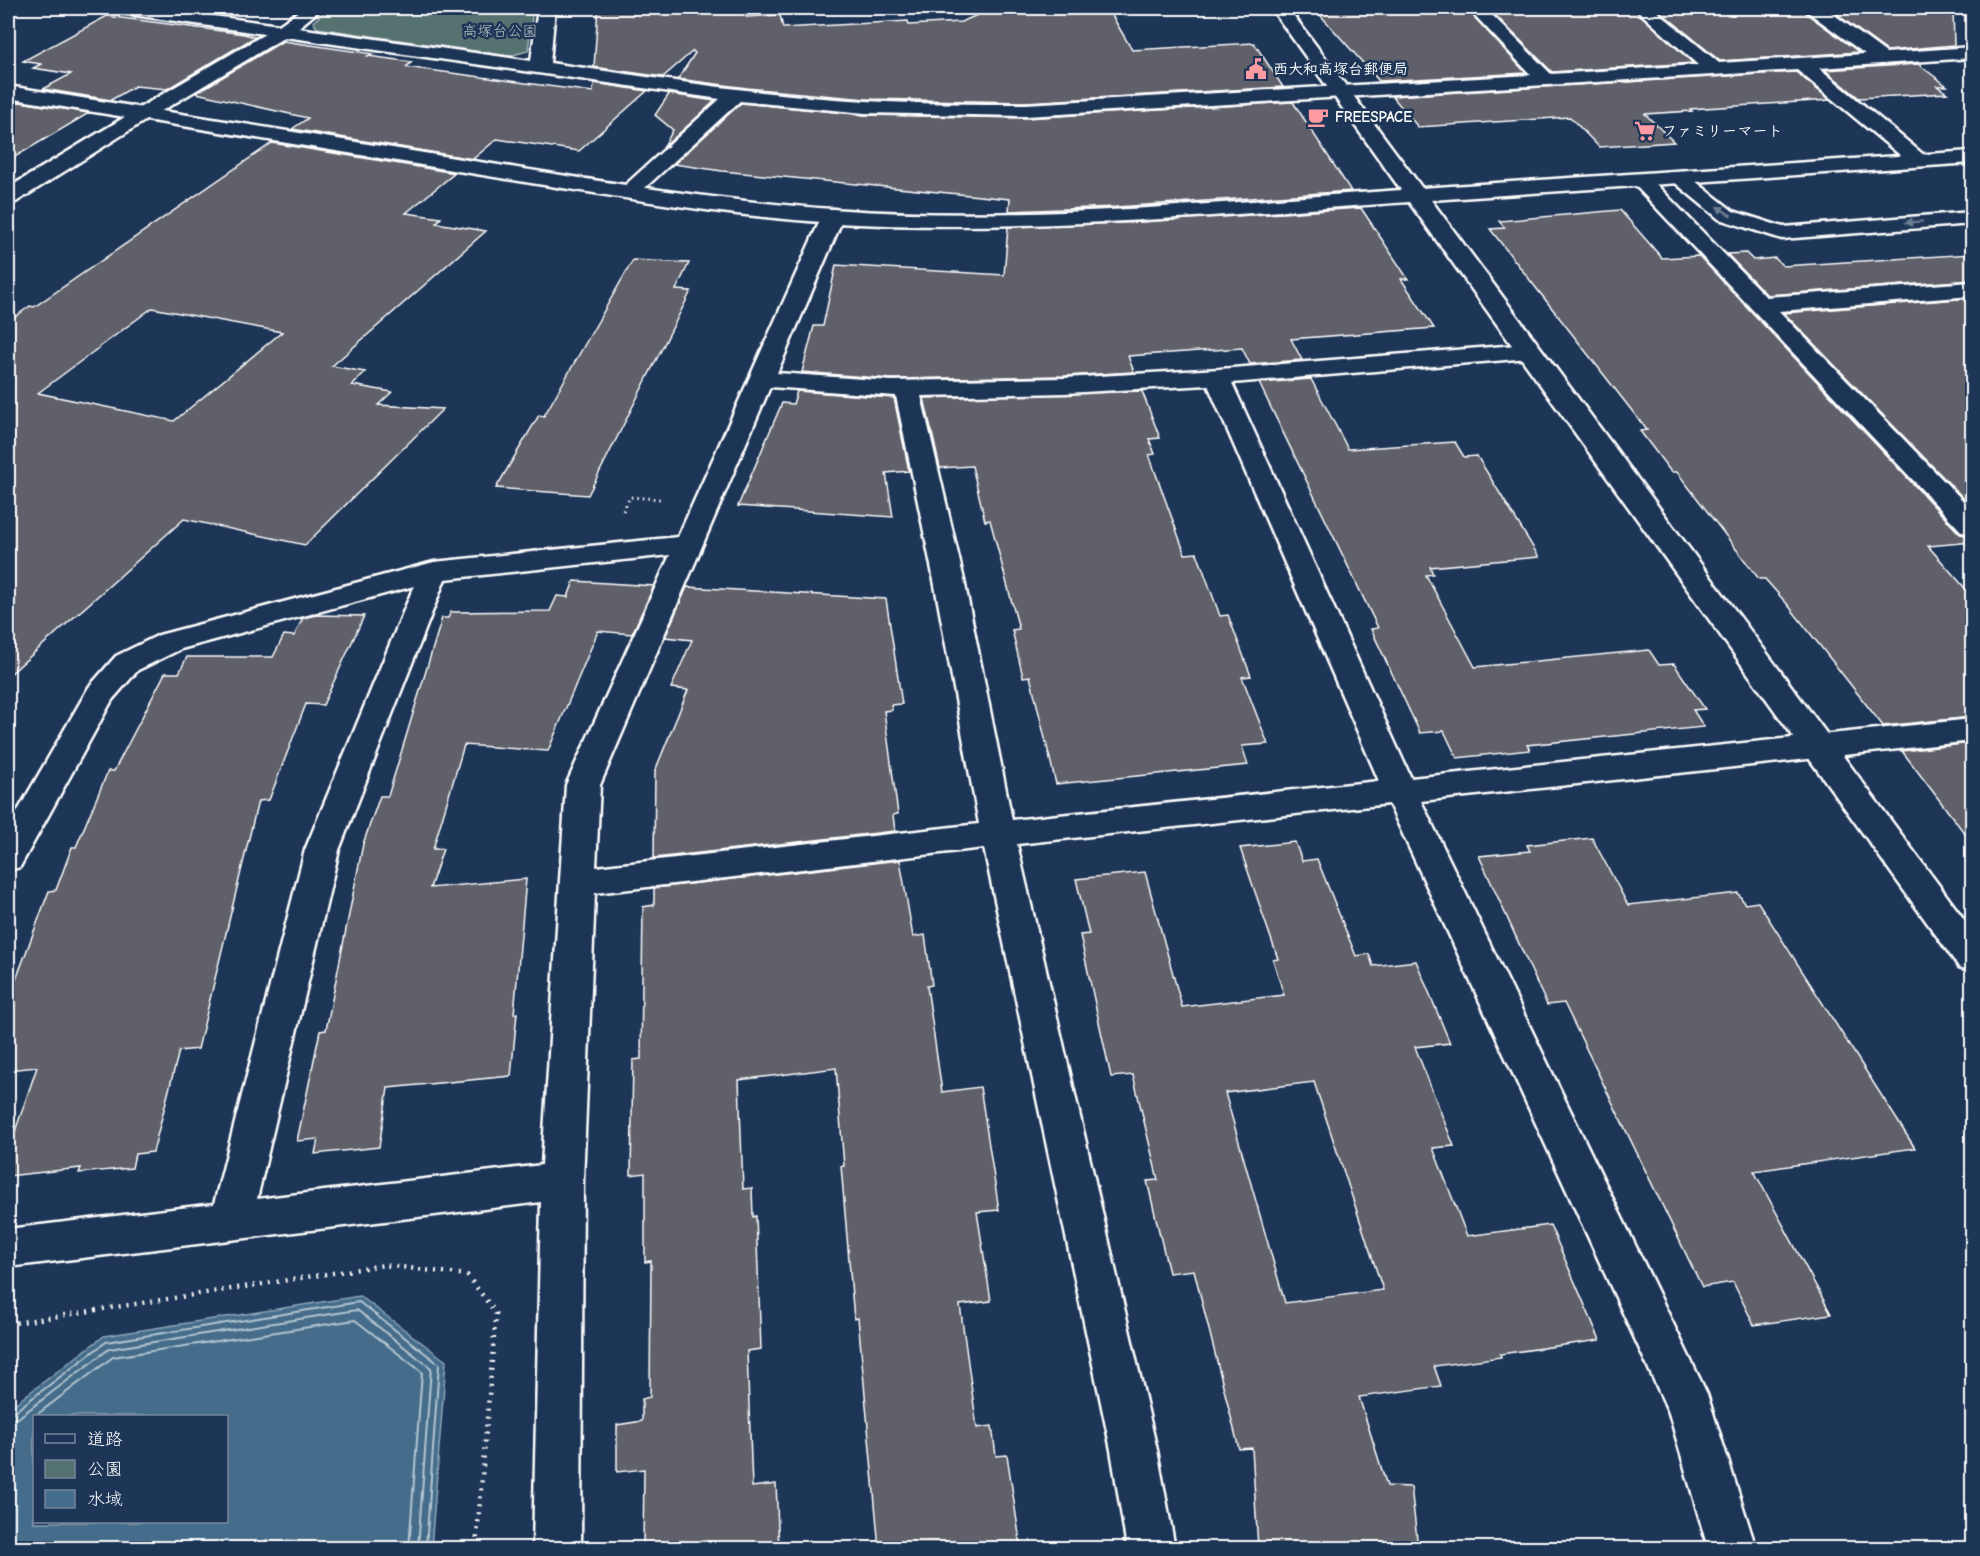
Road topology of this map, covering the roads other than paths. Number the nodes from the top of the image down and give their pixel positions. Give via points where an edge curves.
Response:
1 (120, 8) edge
2 (314, 8) edge
3 (547, 8) edge
4 (1279, 8) edge
5 (1476, 8) edge
6 (1643, 8) edge
7 (1814, 8) edge
8 (284, 30) junction
9 (1972, 53) edge
10 (1882, 59) junction
11 (1802, 64) junction
12 (540, 66) junction
13 (1714, 69) junction
14 (1546, 80) junction
15 (8, 92) edge
16 (1341, 93) junction
17 (735, 95) junction
18 (141, 115) junction
19 (1972, 157) edge
20 (1918, 160) junction
21 (1679, 177) junction
22 (1641, 180) junction
23 (629, 192) junction
24 (1415, 195) junction
25 (8, 197) edge
26 (833, 216) junction
27 (1972, 218) edge
28 (1972, 290) edge
29 (1759, 305) junction
30 (1529, 351) junction
31 (1217, 377) junction
32 (760, 379) junction
33 (907, 389) junction
34 (1972, 526) edge
35 (688, 545) junction
36 (434, 571) junction
37 (1972, 730) edge
38 (1818, 746) junction
39 (1400, 791) junction
40 (998, 834) junction
41 (8, 858) edge
42 (578, 882) junction
43 (1972, 957) edge
44 (562, 1181) junction
45 (231, 1221) junction
46 (8, 1248) edge
47 (557, 1548) edge
48 (1151, 1548) edge
49 (1732, 1548) edge

1 - 8 street
2 - 8 street
3 - 12 street
4 - 16 street
5 - 14 street
6 - 13 street
7 - 10 street
8 - 12 street
8 - 18 street
9 - 10 street
10 - 11 street
11 - 13 street
11 - 20 street
12 - 17 street
13 - 14 street
14 - 16 street
15 - 18 street
16 - 17 street via 1015,110 865,107
16 - 24 street
17 - 23 street
18 - 23 street
18 - 25 street
19 - 20 street
20 - 21 street
21 - 22 street
27 -> 21 lane via 1782,233 1726,214
22 - 24 street
22 - 29 street
23 - 26 street
24 - 26 street via 1038,219
24 - 30 street
26 - 32 street
28 - 29 street
29 - 34 street
30 - 31 street
30 - 38 street
31 - 33 street via 1091,385
31 - 39 street
32 - 33 street
32 - 35 street
33 - 40 street
35 - 36 street
35 - 42 street via 583,785
36 - 41 street via 170,642 127,663 100,694
36 - 45 street via 322,850
37 - 38 street
38 - 39 street
38 - 43 street
39 - 40 street
39 - 49 street via 1691,1410
40 - 42 street
40 - 48 street via 1134,1450
42 - 44 street
44 - 45 street
44 - 47 street
45 - 46 street

